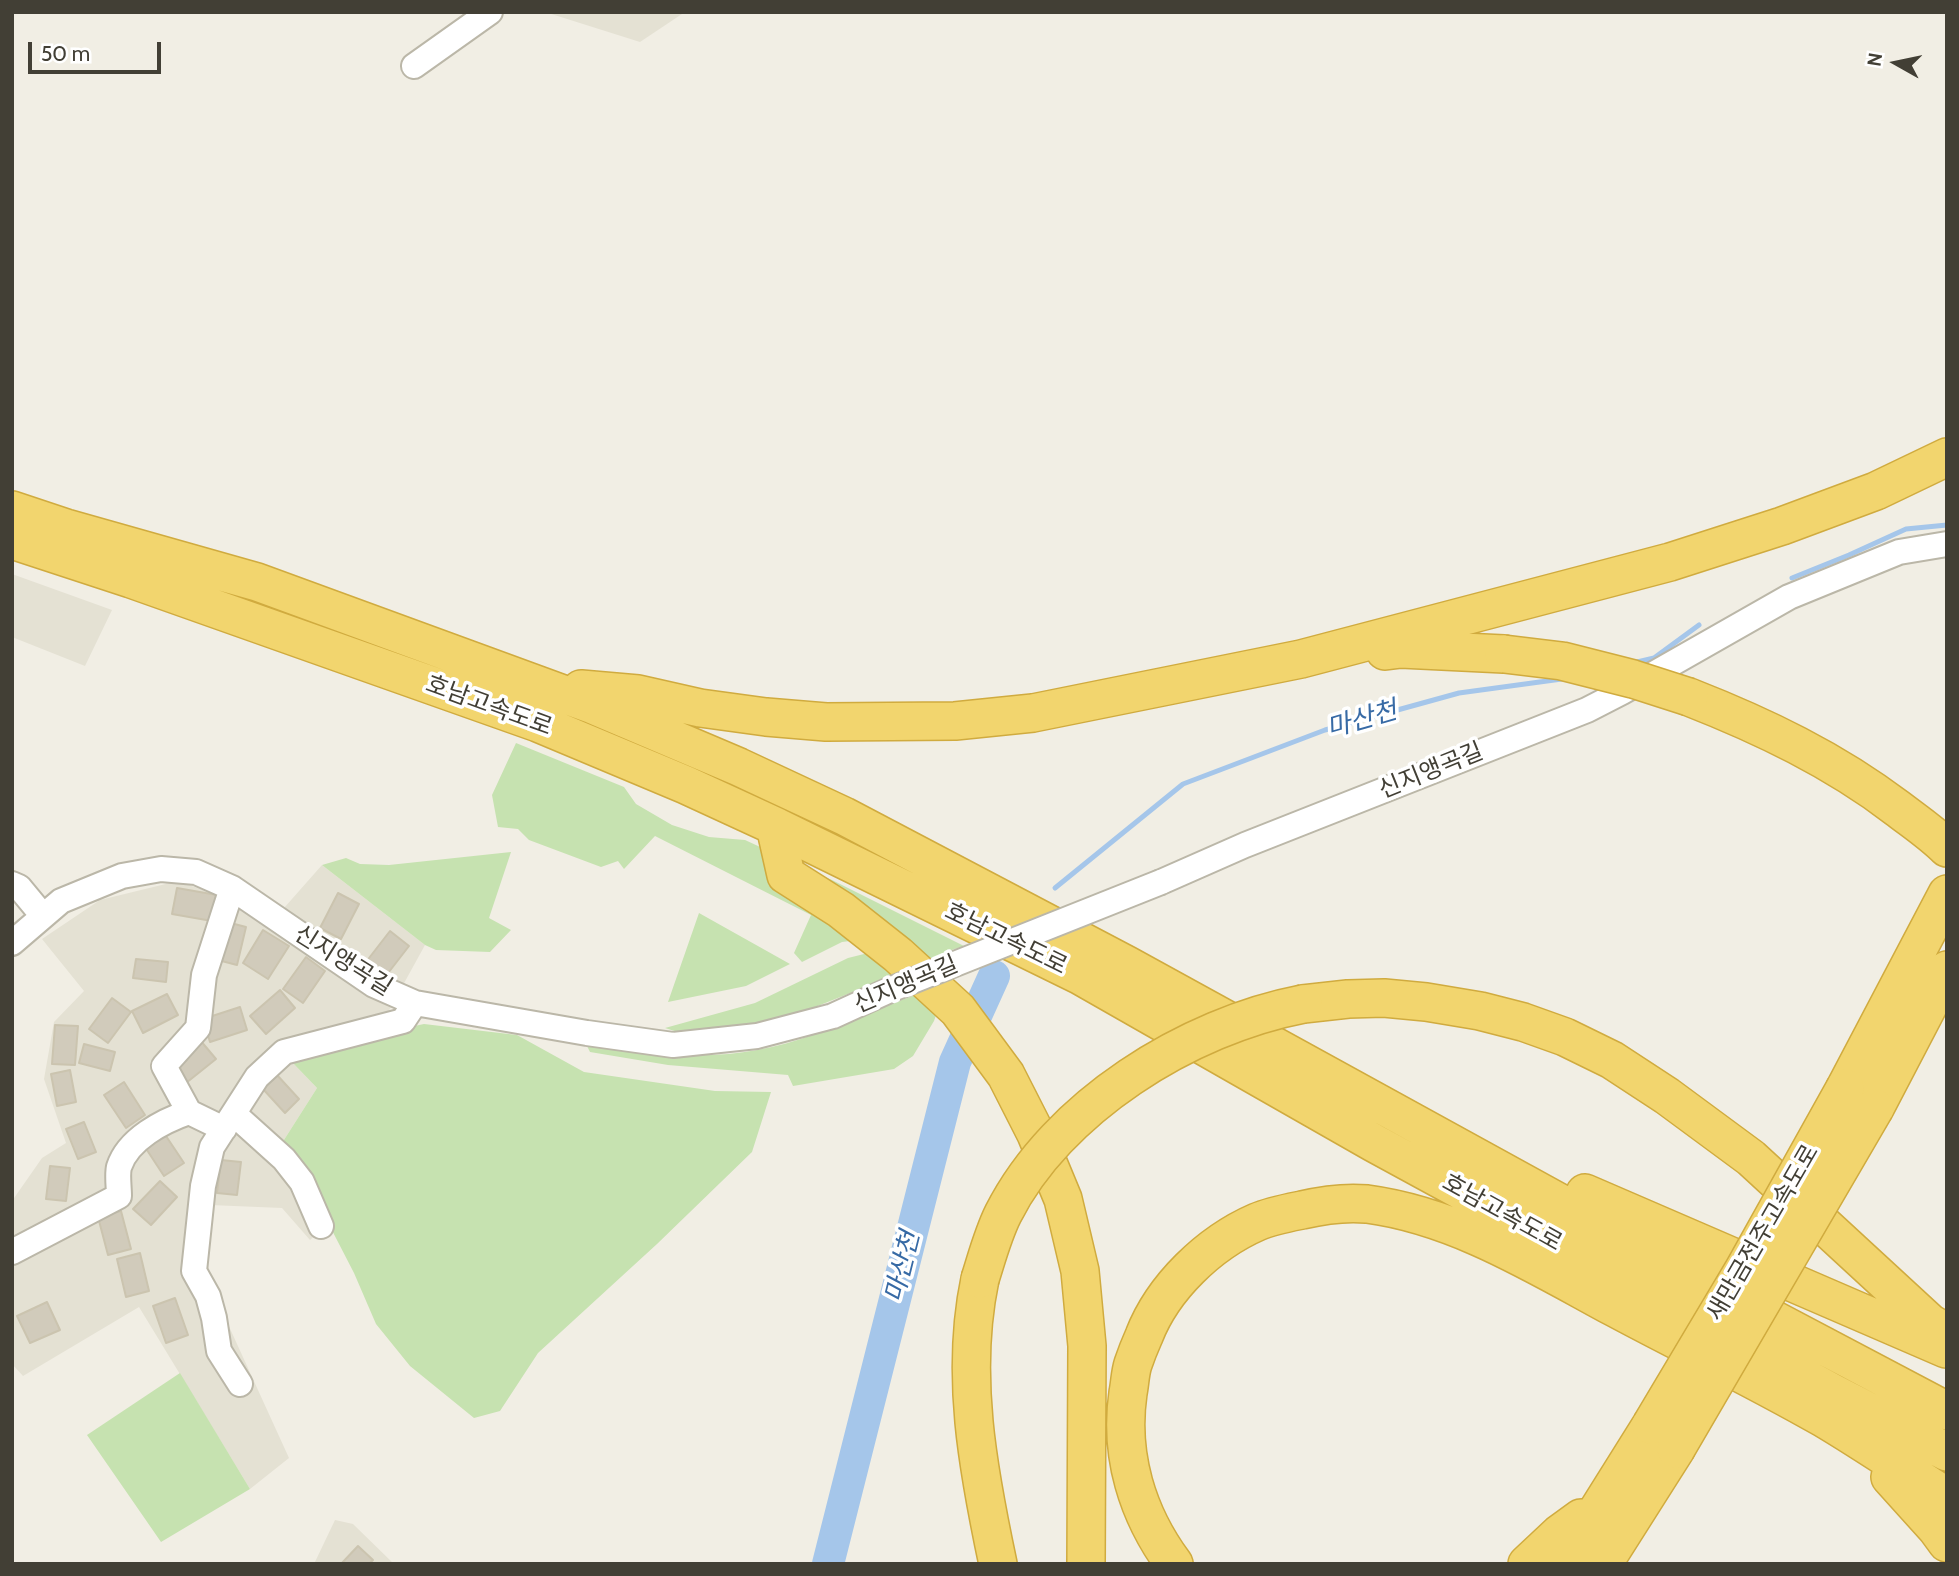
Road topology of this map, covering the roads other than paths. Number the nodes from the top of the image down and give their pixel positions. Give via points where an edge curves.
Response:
1 (490, 12) edge
2 (414, 66) dead end
3 (1947, 457) edge
4 (12, 510) edge
5 (12, 540) edge
6 (1947, 544) edge
7 (1300, 659) junction
8 (539, 684) junction
9 (775, 826) junction
10 (1947, 848) edge
11 (12, 884) edge
12 (232, 888) junction
13 (1947, 894) edge
14 (43, 916) junction
15 (12, 943) edge
16 (1947, 970) edge
17 (895, 972) junction
18 (415, 1003) junction
19 (1305, 1103) junction
20 (1377, 1103) junction
21 (188, 1112) junction
22 (229, 1122) junction
23 (321, 1226) dead end
24 (1489, 1241) junction
25 (12, 1252) edge
26 (1947, 1333) edge
27 (1947, 1349) edge
28 (240, 1384) dead end
29 (1947, 1411) edge
30 (1823, 1418) junction
31 (1663, 1437) junction
32 (1947, 1452) edge
33 (1947, 1497) edge
34 (1605, 1500) junction
35 (1947, 1543) edge
36 (998, 1564) edge
37 (1086, 1564) edge
38 (1174, 1564) edge
39 (1527, 1564) edge
40 (1564, 1564) edge
41 (1603, 1564) edge

1 - 2 street
3 - 7 highway via 1865,495 1682,558
4 - 8 highway, 호남고속도로 via 257,582
5 - 9 highway, 호남고속도로 via 538,723
6 - 17 street, 신지앵곡길, bridge via 1899,552 1789,597 1587,710 1161,881
7 - 8 highway via 1033,713 955,721 826,722 766,717 638,694
7 - 10 highway, bridge via 1401,649 1504,654 1562,661 1633,679 1735,715 1818,755 1866,784
8 - 20 highway, 호남고속도로 via 844,816
9 - 17 highway via 786,875 841,910
9 - 19 highway, 호남고속도로 via 1081,976
11 - 14 street
12 - 14 street, 신지앵곡길 via 196,872 161,869 121,876 61,901
12 - 18 street, 신지앵곡길 via 374,985
12 - 21 street via 204,975 198,1028 164,1066
13 - 31 highway, 새만금전주고속도로, bridge via 1744,1269
14 - 15 street, 신지앵곡길
16 - 31 highway, 새만금전주고속도로, bridge via 1875,1108
17 - 18 street, 신지앵곡길 via 833,1016 757,1036 673,1045
17 - 37 highway via 958,1010 1006,1074 1063,1199 1080,1271 1087,1346
18 - 22 street via 403,1021 284,1052 257,1077
19 - 24 highway
19 - 32 highway, 호남고속도로
20 - 27 highway
20 - 29 highway, 호남고속도로
21 - 22 street
21 - 25 street via 133,1144 118,1168 120,1196
22 - 23 street via 247,1124 290,1166
22 - 28 street via 212,1147 194,1271 208,1296 219,1351
24 - 30 highway
24 - 38 highway via 1365,1204 1326,1205 1258,1222 1190,1268 1148,1324 1133,1364 1126,1408 1126,1449 1134,1488 1147,1521
26 - 36 highway, bridge via 1930,1323 1751,1158 1612,1060 1565,1037 1480,1011 1426,1002 1348,999 1274,1009 1188,1045 1124,1081 1052,1143 1002,1214 980,1279 972,1340 975,1441
30 - 33 highway
30 - 35 highway via 1897,1484
31 - 34 highway, 새만금전주고속도로
31 - 41 highway, 새만금전주고속도로
34 - 39 highway
34 - 40 highway, 새만금전주고속도로

